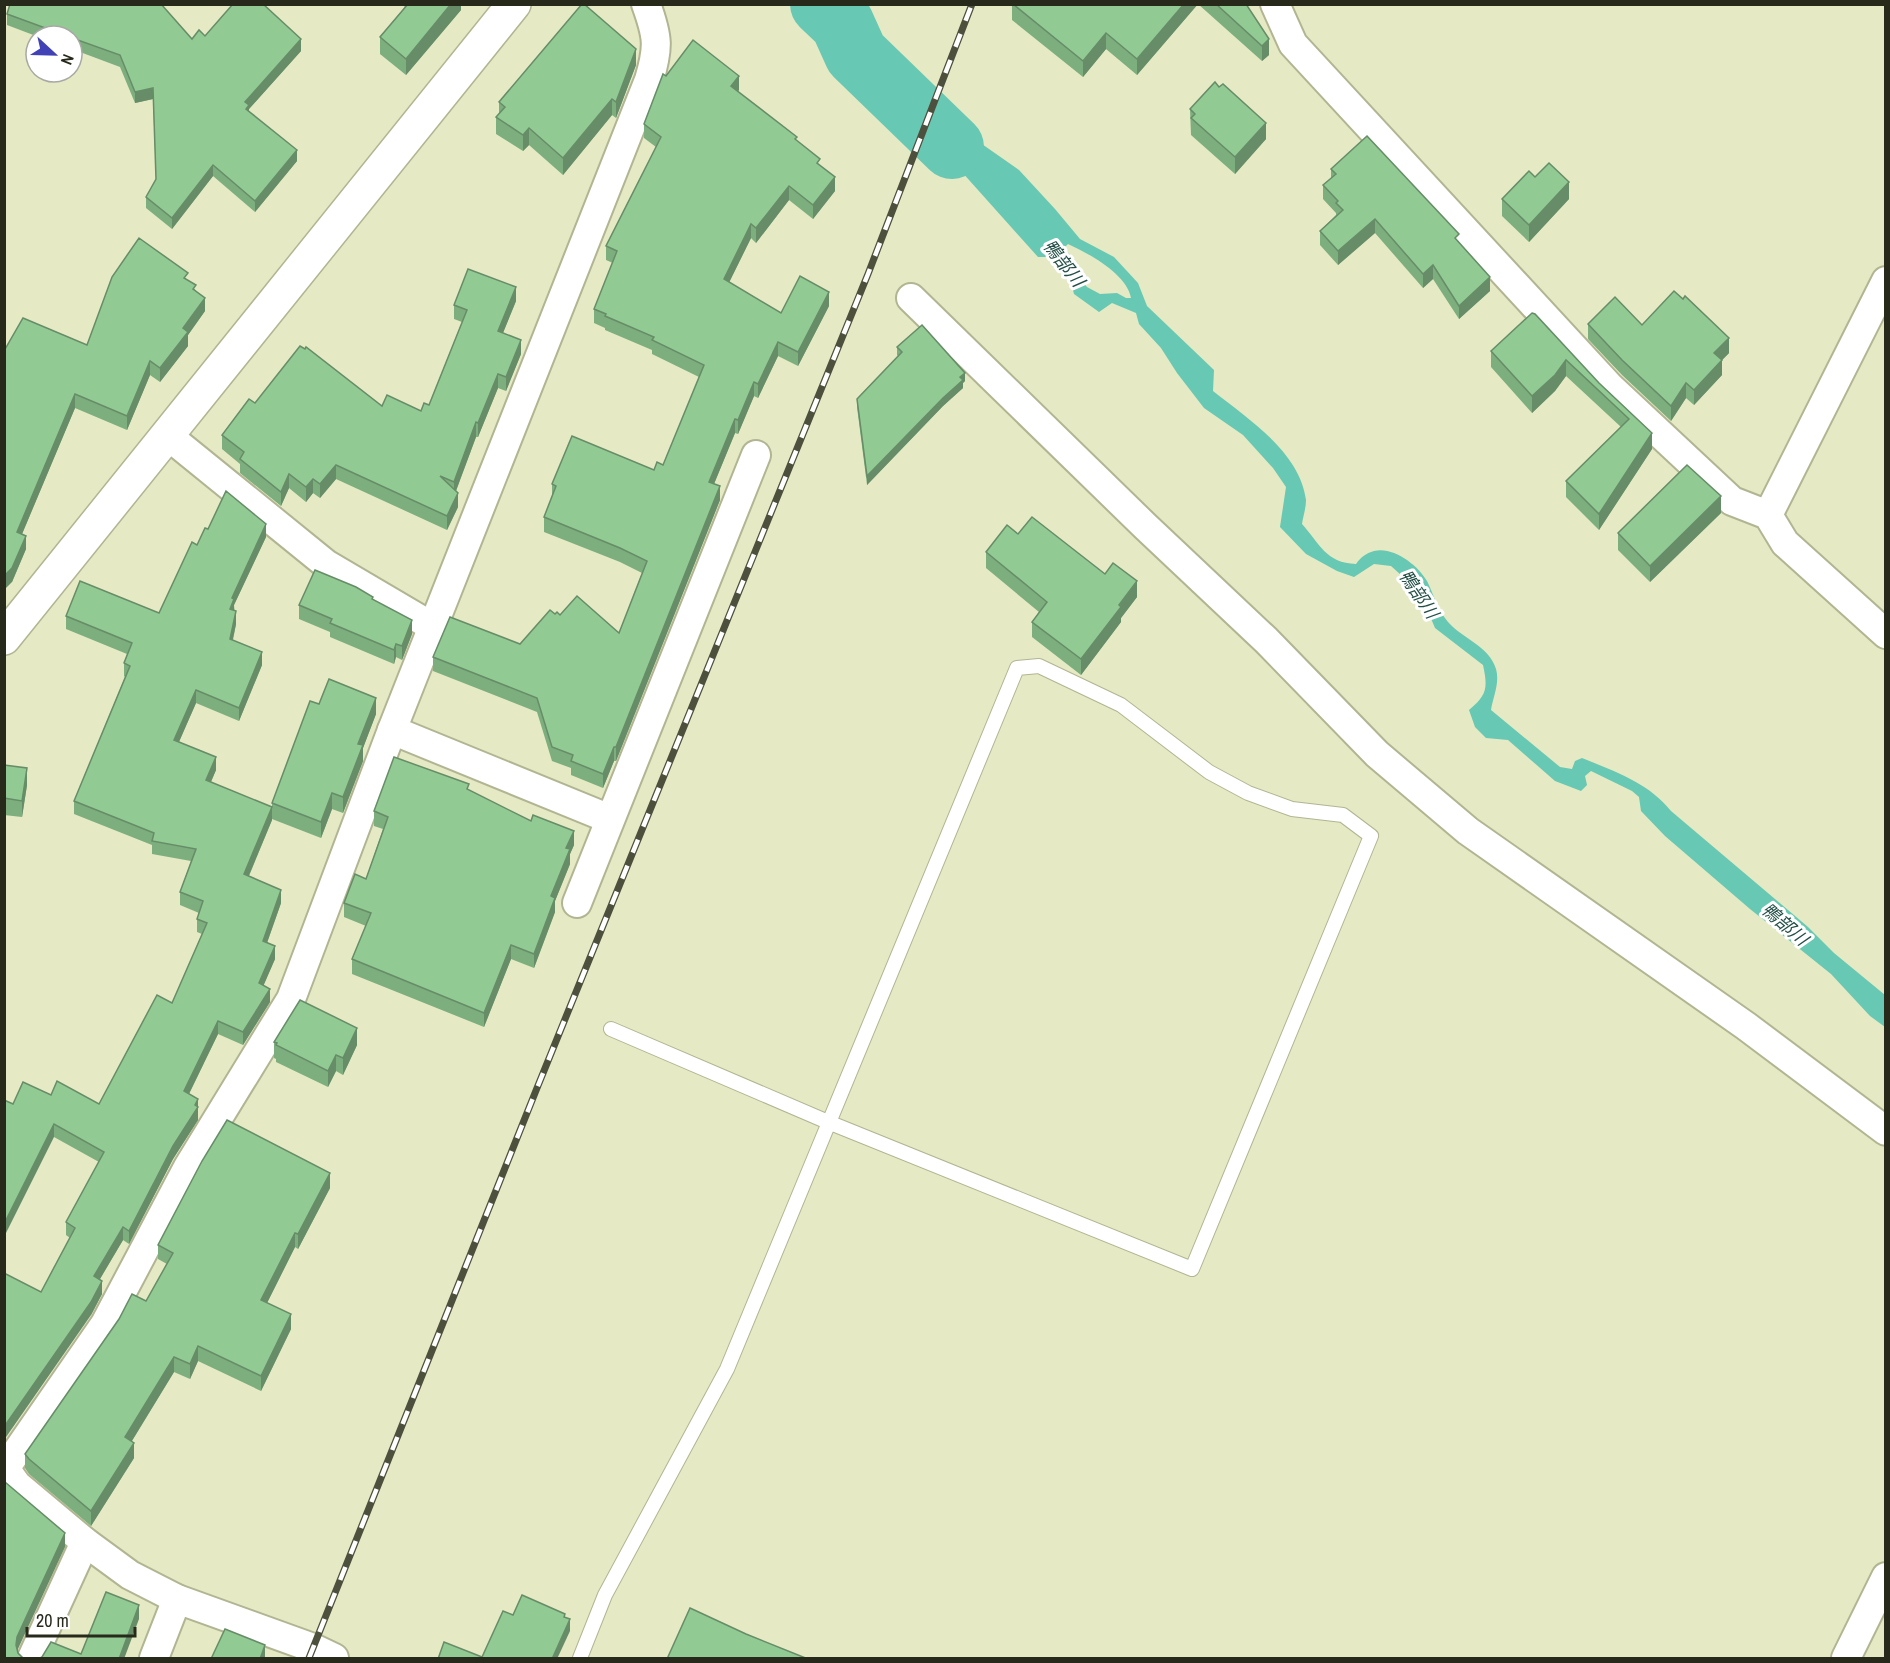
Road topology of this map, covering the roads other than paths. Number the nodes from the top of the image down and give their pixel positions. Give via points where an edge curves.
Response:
1 (514, 4) edge
2 (646, 4) edge
3 (1275, 4) edge
4 (1886, 281) edge
5 (911, 298) dead end
6 (167, 435) junction
7 (756, 455) dead end
8 (1768, 515) junction
9 (433, 627) junction
10 (1886, 634) edge
11 (4, 638) edge
12 (392, 730) junction
13 (610, 819) junction
14 (577, 903) dead end
15 (611, 1029) dead end
16 (828, 1122) junction
17 (1886, 1131) edge
18 (5, 1469) edge
19 (85, 1542) junction
20 (1886, 1577) edge
21 (177, 1599) junction
22 (32, 1659) edge
23 (154, 1659) edge
24 (334, 1659) edge
25 (580, 1659) edge
26 (1846, 1659) edge

1 - 6 street
2 - 9 street via 655,31 657,56 649,81
3 - 8 street via 1293,44 1610,387 1732,501
4 - 8 street
5 - 17 street via 1266,640 1377,754 1468,831 1746,1026
6 - 9 street via 326,564
6 - 11 street
7 - 13 street
8 - 10 street via 1785,543
9 - 12 street
12 - 13 street
12 - 18 street via 291,999 188,1167 105,1324
13 - 14 street
15 - 16 lane
16 - 16 lane via 1192,1269 1371,837 1343,815 1292,809 1248,794 1209,772 1121,705 1039,666 1017,669
16 - 25 lane via 727,1369 605,1595
18 - 19 street via 17,1485
19 - 21 street via 130,1575
19 - 22 street
20 - 26 street
21 - 23 street
21 - 24 street via 314,1648

